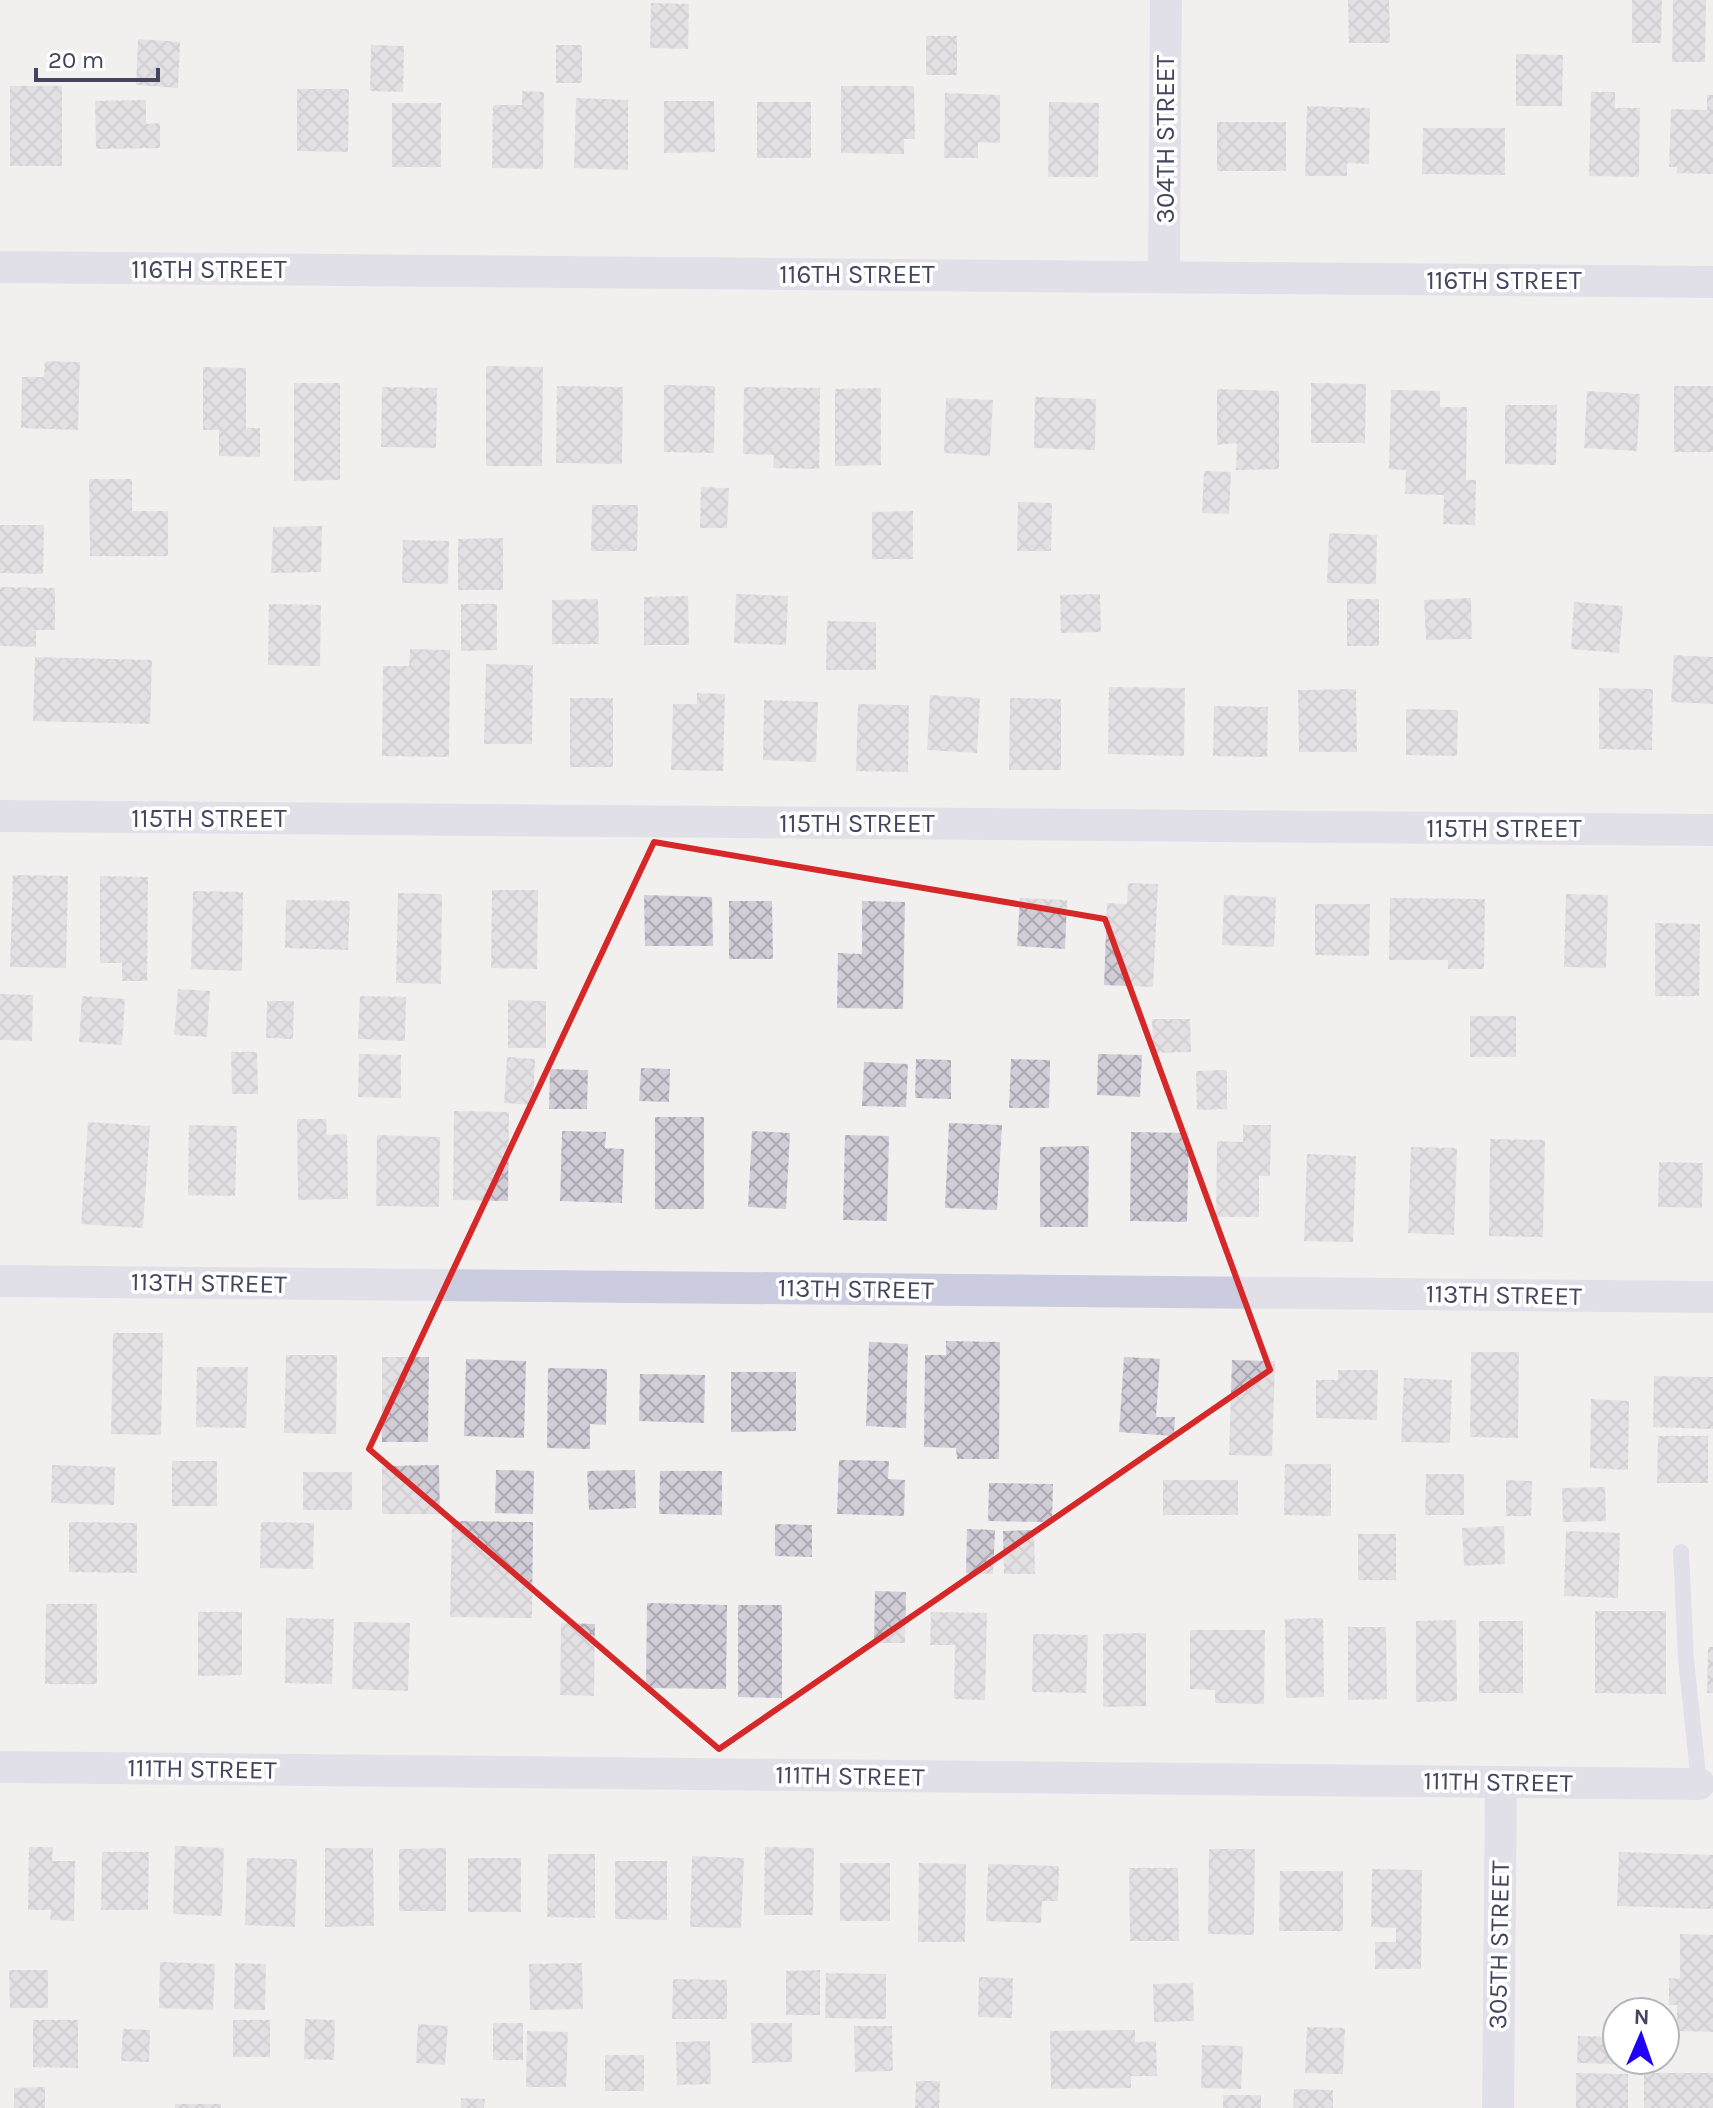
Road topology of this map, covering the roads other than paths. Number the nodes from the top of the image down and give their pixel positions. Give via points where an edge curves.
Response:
1 (1166, 0) edge
2 (0, 267) edge
3 (1164, 277) junction
4 (1713, 282) edge
5 (0, 816) edge
6 (1713, 830) edge
7 (0, 1281) edge
8 (1713, 1297) edge
9 (1681, 1552) dead end
10 (0, 1767) edge
11 (1501, 1782) junction
12 (1699, 1784) joint
13 (1498, 2108) edge

1 - 3 street, 304TH STREET
2 - 3 street, 116TH STREET
3 - 4 street, 116TH STREET
5 - 6 street, 115TH STREET
7 - 8 street, 113TH STREET
9 - 12 lane
10 - 11 street, 111TH STREET
11 - 12 street, 111TH STREET
11 - 13 street, 305TH STREET

